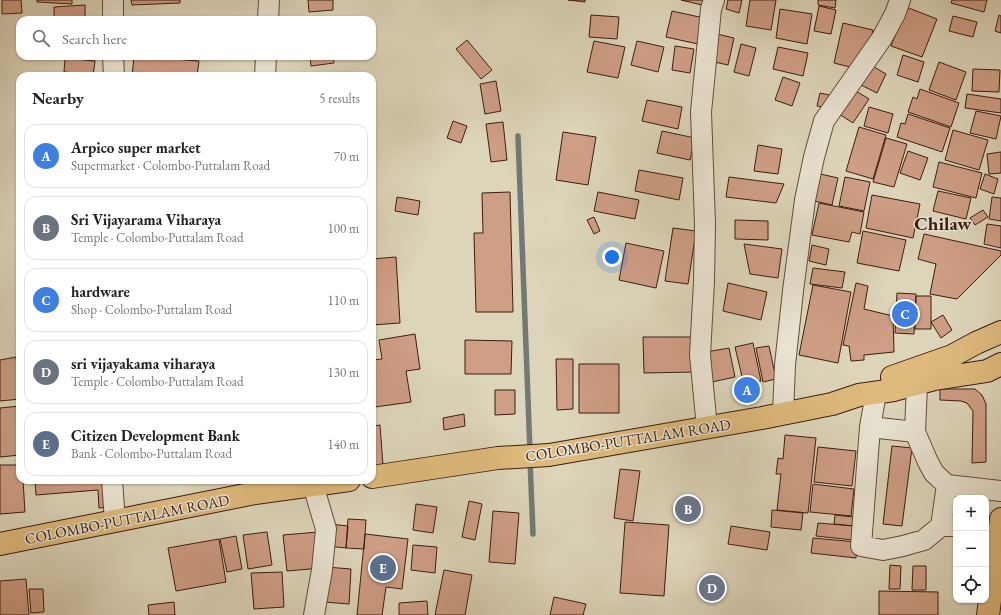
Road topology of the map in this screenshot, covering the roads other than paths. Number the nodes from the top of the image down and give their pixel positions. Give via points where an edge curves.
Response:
1 (113, 0) edge
2 (269, 0) edge
3 (714, 0) edge
4 (900, 0) edge
5 (113, 16) edge
6 (268, 16) edge
7 (113, 60) edge
8 (266, 60) edge
9 (114, 72) edge
10 (266, 72) edge
11 (1001, 332) edge
12 (1001, 344) edge
13 (1001, 364) edge
14 (917, 384) junction
15 (867, 394) junction
16 (783, 414) junction
17 (870, 427) junction
18 (707, 428) junction
19 (915, 432) junction
20 (376, 476) edge
21 (112, 484) edge
22 (320, 484) edge
23 (313, 485) junction
24 (947, 485) junction
25 (255, 487) edge
26 (1001, 491) edge
27 (115, 521) junction
28 (995, 525) edge
29 (949, 526) edge
30 (0, 544) edge
31 (314, 615) edge
32 (988, 615) edge

1 - 5 street
2 - 6 street
3 - 18 street via 711,8 701,112 705,224 700,355
4 - 16 street via 882,38 824,122 814,157 793,291
7 - 9 street
8 - 10 street
11 - 12 main road
11 - 15 main road, COLOMBO-PUTTALAM ROAD via 952,356 892,377
13 - 14 main road, COLOMBO-PUTTALAM ROAD via 987,371 954,375
14 - 15 main road, COLOMBO-PUTTALAM ROAD
14 - 19 street
15 - 16 main road, COLOMBO-PUTTALAM ROAD
15 - 17 street
16 - 18 main road, COLOMBO-PUTTALAM ROAD
17 - 19 street
17 - 29 street via 861,546 883,550 903,546 924,540
18 - 20 main road, COLOMBO-PUTTALAM ROAD via 549,455 498,458
19 - 24 street via 934,473
21 - 27 street
22 - 23 main road, COLOMBO-PUTTALAM ROAD
23 - 25 main road, COLOMBO-PUTTALAM ROAD
23 - 31 street via 326,529
24 - 26 street
24 - 29 street
25 - 27 main road, COLOMBO-PUTTALAM ROAD
27 - 30 main road, COLOMBO-PUTTALAM ROAD
28 - 32 main road

